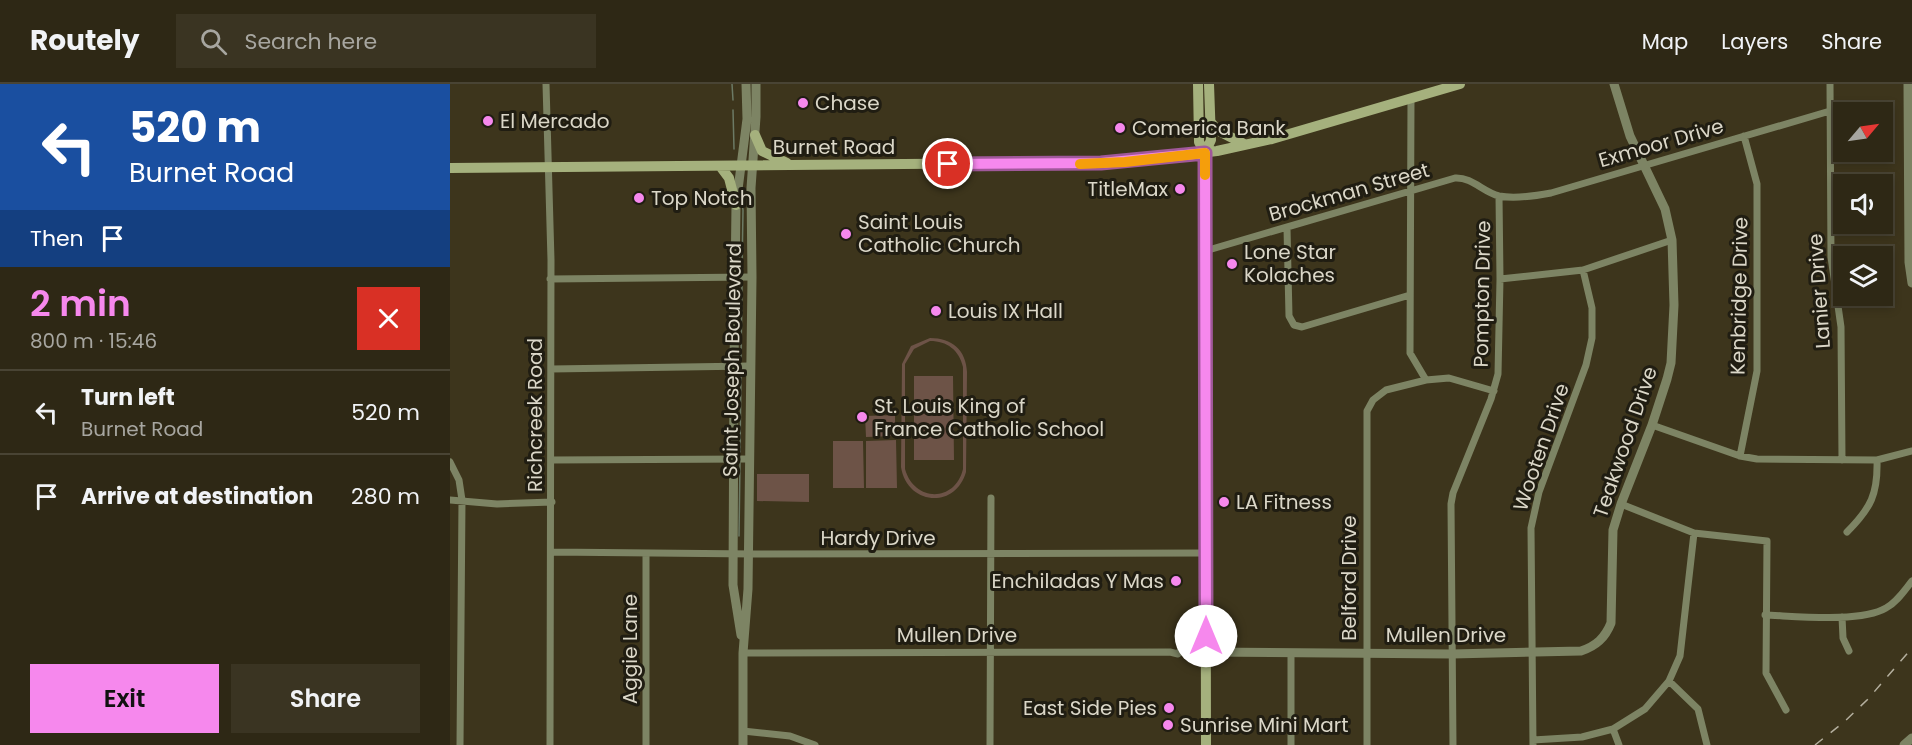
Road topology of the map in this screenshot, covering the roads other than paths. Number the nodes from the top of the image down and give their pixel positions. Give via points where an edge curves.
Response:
1 (546, 84) edge
2 (746, 84) edge
3 (756, 84) edge
4 (1198, 84) edge
5 (1209, 84) edge
6 (1458, 84) edge
7 (1614, 84) edge
8 (1830, 84) edge
9 (1908, 84) edge
10 (1411, 99) junction
11 (1830, 111) junction
12 (1210, 121) junction
13 (1910, 128) edge
14 (755, 135) junction
15 (1744, 136) junction
16 (1244, 144) junction
17 (1205, 153) junction
18 (1643, 165) junction
19 (549, 166) junction
20 (720, 166) junction
21 (747, 166) junction
22 (793, 166) junction
23 (450, 168) edge
24 (1410, 191) junction
25 (1499, 196) junction
26 (736, 205) junction
27 (1910, 207) edge
28 (1287, 228) junction
29 (1672, 240) junction
30 (1205, 250) junction
31 (1583, 270) junction
32 (735, 277) junction
33 (752, 277) junction
34 (550, 279) junction
35 (1500, 279) junction
36 (1912, 283) edge
37 (1410, 295) junction
38 (750, 366) junction
39 (734, 367) junction
40 (551, 369) junction
41 (1426, 380) junction
42 (1494, 391) junction
43 (1652, 425) junction
44 (1912, 451) edge
45 (1740, 456) junction
46 (733, 458) junction
47 (749, 459) junction
48 (551, 460) junction
49 (1842, 460) junction
50 (1877, 460) junction
51 (450, 462) edge
52 (991, 498) dead end
53 (450, 500) edge
54 (462, 500) junction
55 (552, 502) junction
56 (1621, 504) junction
57 (1847, 532) dead end
58 (1694, 533) junction
59 (551, 552) junction
60 (646, 553) junction
61 (1205, 553) junction
62 (733, 554) junction
63 (748, 554) junction
64 (992, 555) junction
65 (1912, 581) edge
66 (1765, 615) junction
67 (1842, 617) junction
68 (1601, 640) joint
69 (1849, 651) dead end
70 (1206, 652) junction
71 (1366, 652) junction
72 (743, 653) junction
73 (990, 653) junction
74 (1291, 653) junction
75 (1532, 653) junction
76 (1452, 654) junction
77 (1669, 681) junction
78 (1786, 710) dead end
79 (1613, 729) junction
80 (743, 731) junction
81 (1912, 738) edge
82 (1533, 742) edge
83 (460, 745) edge
84 (550, 745) edge
85 (646, 745) edge
86 (743, 745) edge
87 (815, 745) edge
88 (990, 745) edge
89 (1206, 745) edge
90 (1292, 745) edge
91 (1367, 745) edge
92 (1453, 745) edge
93 (1619, 745) edge
94 (1707, 745) edge
95 (1904, 745) edge

1 - 19 street, Richcreek Road
2 - 21 street
3 - 14 street
4 - 17 main road via 1199,142
5 - 12 main road
6 - 10 main road, Burnet Road
7 - 18 street, Teakwood Drive
8 - 11 street, Lanier Drive
9 - 13 street
10 - 16 main road, Burnet Road
10 - 24 street
11 - 15 street, Exmoor Drive
11 - 49 street, Lanier Drive via 1831,257 1841,327
12 - 16 main road via 1217,130
12 - 17 main road via 1211,140
13 - 27 street
14 - 21 street
14 - 22 main road via 762,151
15 - 18 street, Exmoor Drive
15 - 45 street, Kenbridge Drive via 1757,184 1757,371
16 - 17 main road, Burnet Road
17 - 22 main road, Burnet Road via 1087,164
17 - 30 main road
18 - 25 street, Exmoor Drive via 1551,193
18 - 29 street, Teakwood Drive via 1665,209
19 - 20 main road, Burnet Road
19 - 23 main road, Burnet Road
19 - 34 street, Richcreek Road
20 - 21 main road, Burnet Road
20 - 26 main road via 728,176
21 - 22 main road, Burnet Road
21 - 26 street, Saint Joseph Boulevard
21 - 33 street, Saint Joseph Boulevard via 751,188
24 - 25 street, Brockman Street via 1462,177
24 - 28 street, Brockman Street
24 - 37 street
25 - 35 street, Pompton Drive
26 - 32 street, Saint Joseph Boulevard
27 - 36 street
28 - 30 street, Brockman Street
28 - 37 street via 1289,316 1294,325 1302,327
29 - 31 street
29 - 43 street, Teakwood Drive via 1671,363
30 - 61 main road
31 - 35 street
31 - 75 street, Wooten Drive via 1592,308 1592,338 1586,365 1539,492 1531,528
32 - 33 street
32 - 34 street
32 - 39 street, Saint Joseph Boulevard
33 - 38 street, Saint Joseph Boulevard
34 - 40 street, Richcreek Road
35 - 42 street, Pompton Drive via 1498,374
37 - 41 street via 1410,353
38 - 39 street
38 - 47 street, Saint Joseph Boulevard
39 - 40 street
39 - 46 street, Saint Joseph Boulevard
40 - 48 street, Richcreek Road
41 - 42 street via 1449,378
41 - 71 street, Belford Drive via 1386,390 1367,411
42 - 76 street, Pompton Drive via 1451,504
43 - 45 street
43 - 56 street, Teakwood Drive
44 - 50 street
45 - 49 street
46 - 47 street
46 - 48 street
46 - 62 street, Saint Joseph Boulevard
47 - 63 street, Saint Joseph Boulevard
48 - 55 street, Richcreek Road
49 - 50 street
50 - 57 street via 1872,502
51 - 54 street via 459,480
52 - 64 street
53 - 54 street
54 - 55 street via 497,504
54 - 83 street
55 - 59 street, Richcreek Road
56 - 58 street
56 - 68 street, Teakwood Drive via 1613,530 1611,623
58 - 66 street via 1767,541
58 - 77 street via 1680,656
59 - 60 street, Hardy Drive
59 - 84 street, Richcreek Road
60 - 62 street, Hardy Drive
60 - 85 street, Aggie Lane
61 - 64 street, Hardy Drive
61 - 70 main road
62 - 63 street, Hardy Drive
62 - 72 street, Saint Joseph Boulevard via 733,585
63 - 64 street, Hardy Drive
63 - 72 street, Saint Joseph Boulevard
64 - 73 street
65 - 67 street via 1884,610
66 - 67 street
66 - 78 street via 1766,673
67 - 69 street via 1843,638
68 - 75 street, Mullen Drive via 1581,651
70 - 73 street, Mullen Drive
70 - 74 street, Mullen Drive
70 - 89 main road
71 - 74 street, Mullen Drive
71 - 76 street, Mullen Drive
71 - 91 street, Belford Drive
72 - 73 street, Mullen Drive
72 - 80 street
73 - 88 street
74 - 90 street
75 - 76 street, Mullen Drive
75 - 82 street, Wooten Drive
76 - 92 street, Pompton Drive
77 - 79 street via 1645,709
77 - 94 street via 1698,709
79 - 82 street
79 - 93 street
80 - 86 street
80 - 87 street via 790,736
81 - 95 street

